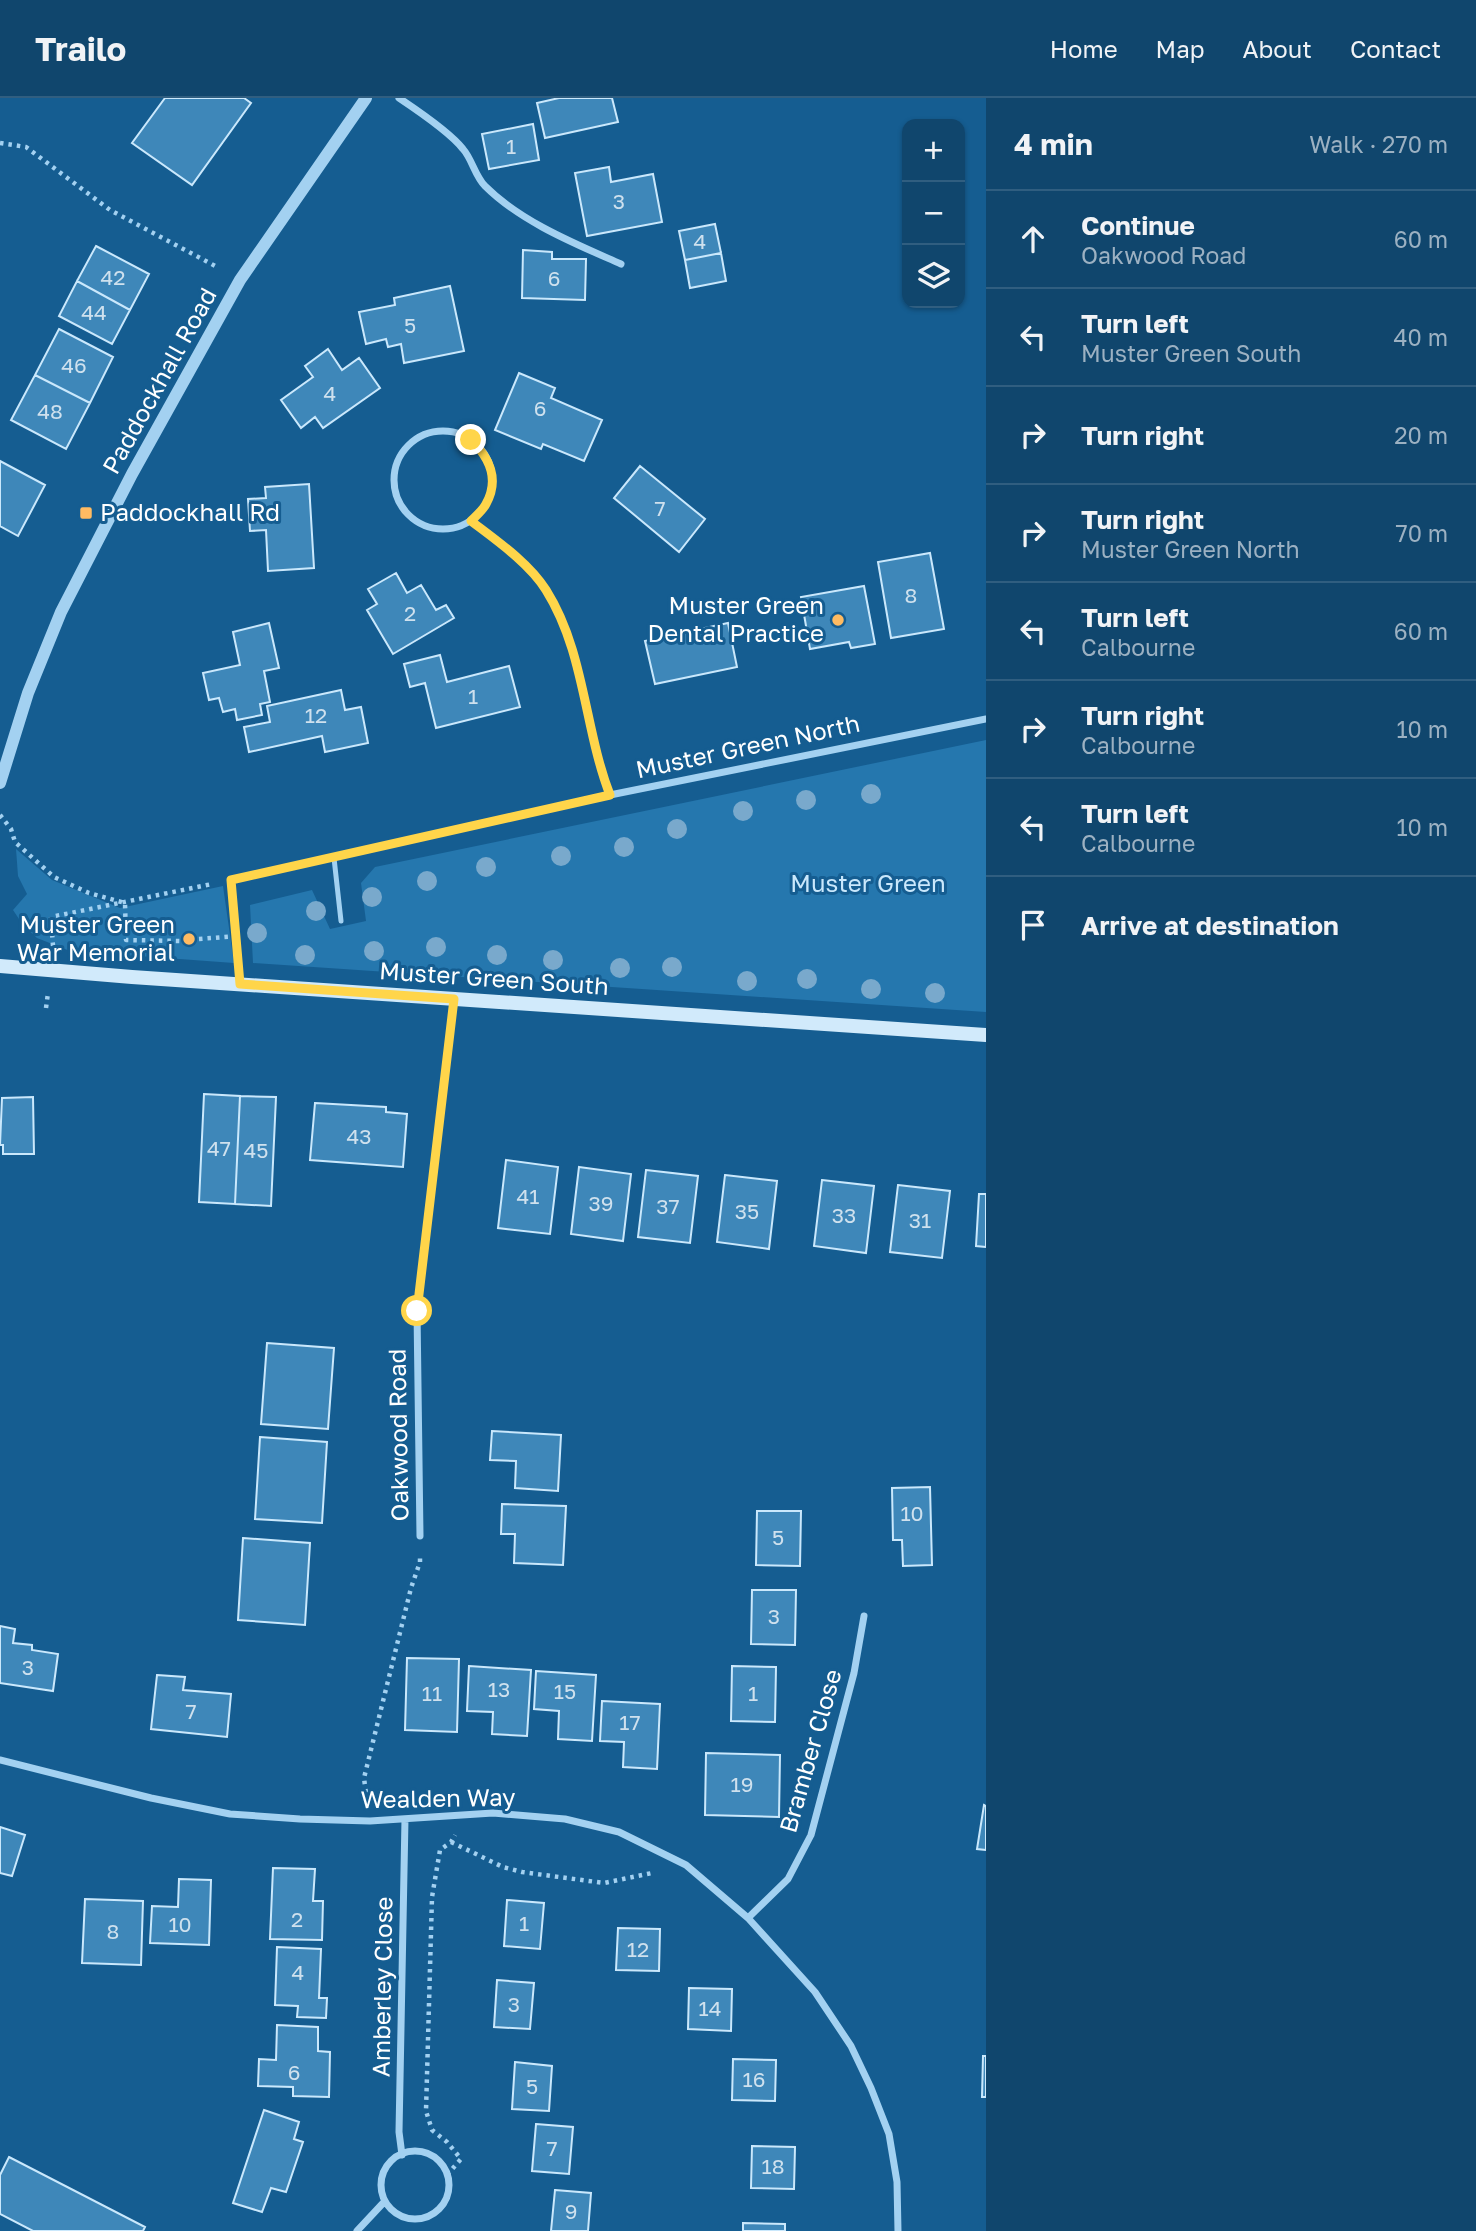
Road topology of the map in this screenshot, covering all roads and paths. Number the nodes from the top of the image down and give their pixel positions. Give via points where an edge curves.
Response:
1 (366, 98) edge
2 (400, 98) edge
3 (0, 143) edge
4 (621, 264) dead end
5 (240, 279) junction
6 (471, 521) junction
7 (986, 719) edge
8 (0, 783) edge
9 (610, 795) junction
10 (0, 816) edge
11 (334, 858) junction
12 (231, 880) junction
13 (125, 903) junction
14 (51, 917) dead end
15 (341, 921) dead end
16 (237, 936) junction
17 (199, 939) dead end
18 (181, 941) dead end
19 (0, 965) edge
20 (240, 984) junction
21 (454, 999) junction
22 (986, 1035) edge
23 (419, 1536) joint
24 (864, 1616) dead end
25 (0, 1760) edge
26 (465, 1816) junction
27 (405, 1819) junction
28 (370, 1821) junction
29 (451, 1842) junction
30 (686, 1865) junction
31 (748, 1918) junction
32 (402, 2154) junction
33 (447, 2175) junction
34 (385, 2201) junction
35 (357, 2231) edge
36 (898, 2231) edge

1 - 5 street, Paddockhall Road
2 - 4 street via 464,149 483,185 510,207 558,236
3 - 5 path via 26,147 110,210
5 - 8 street, Paddockhall Road via 61,612 28,693
6 - 6 street via 440,529 423,525 406,513 397,498 396,466 416,440 433,432 453,432 483,451 493,480 486,505
6 - 9 street via 512,552 545,589 571,640 599,767
7 - 9 street, Muster Green North
9 - 11 street, Muster Green North
10 - 13 path via 15,842 54,877
11 - 12 street, Muster Green North
11 - 15 lane
12 - 13 path
12 - 16 path
13 - 14 path
13 - 18 path via 126,940
16 - 17 path
16 - 20 path
19 - 20 main road, Muster Green South
20 - 21 main road, Muster Green South
21 - 22 main road, Muster Green South
21 - 23 street, Oakwood Road via 417,1311
23 - 28 path via 420,1562 365,1778
24 - 31 street, Bramber Close via 854,1673 811,1835 788,1879
25 - 28 street, Wealden Way via 230,1814
26 - 27 street, Wealden Way
26 - 29 path
26 - 30 street, Wealden Way via 493,1813 565,1819 619,1832
27 - 28 street, Wealden Way
27 - 32 street, Amberley Close
29 - 30 path via 503,1867 604,1883
29 - 33 path via 440,1850 432,1897 426,2111 432,2130 461,2159
30 - 31 street, Wealden Way
31 - 36 street, Wealden Way via 815,1992 851,2046 889,2134 897,2182
32 - 33 street via 415,2151 434,2157
32 - 34 street via 382,2179
33 - 34 street via 447,2197 433,2214 412,2219 401,2216
34 - 35 street

